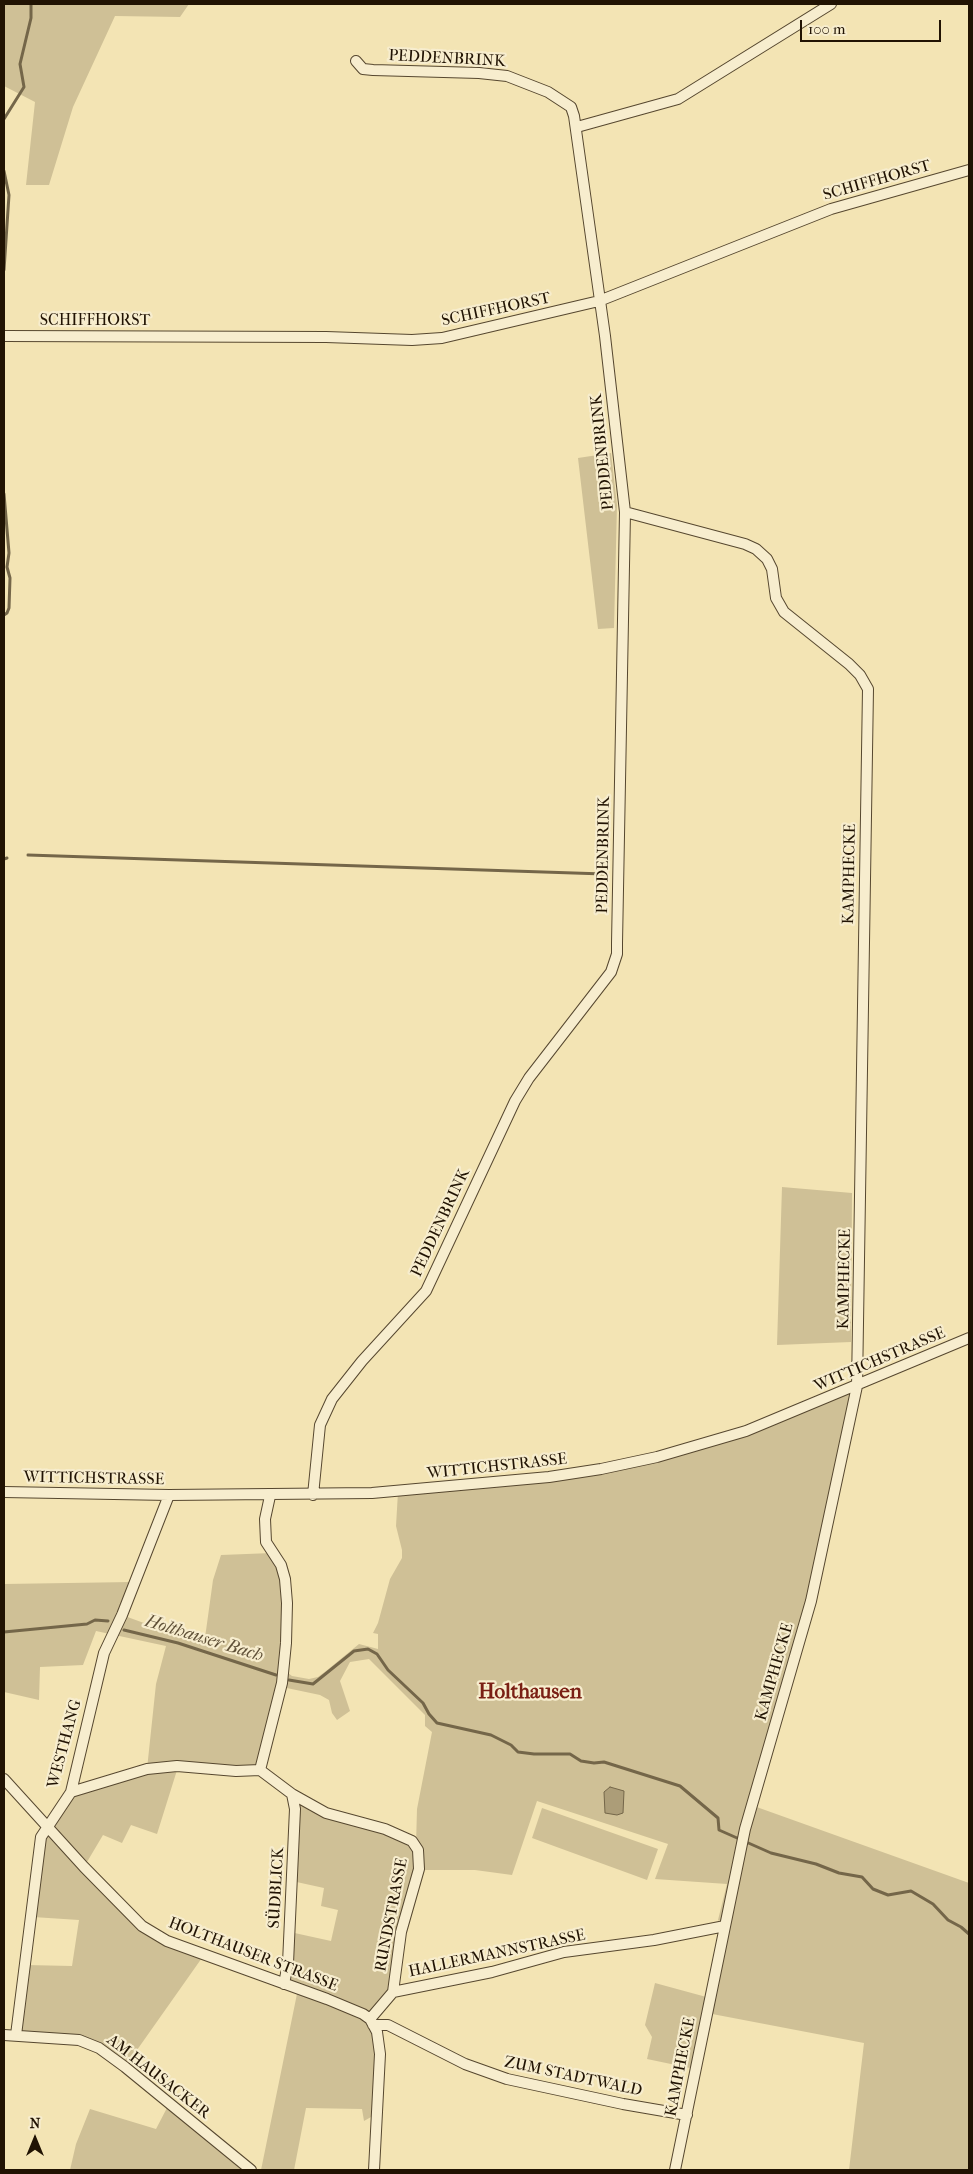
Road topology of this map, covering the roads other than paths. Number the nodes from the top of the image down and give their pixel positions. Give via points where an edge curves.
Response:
1 (831, 4) edge
2 (356, 62) dead end
3 (577, 127) junction
4 (969, 170) edge
5 (599, 302) junction
6 (4, 336) edge
7 (625, 512) junction
8 (969, 1338) edge
9 (857, 1386) junction
10 (4, 1492) edge
11 (169, 1495) junction
12 (313, 1495) junction
13 (270, 1496) junction
14 (260, 1770) junction
15 (4, 1779) edge
16 (71, 1792) junction
17 (292, 1794) junction
18 (47, 1826) junction
19 (725, 1926) junction
20 (284, 1984) junction
21 (393, 1992) junction
22 (372, 2022) junction
23 (4, 2035) edge
24 (16, 2036) junction
25 (687, 2115) junction
26 (251, 2170) edge
27 (374, 2170) edge
28 (675, 2170) edge

1 - 3 street via 678,99
2 - 3 street, PEDDENBRINK via 363,69 373,70 507,76 539,88 571,107
3 - 5 street, PEDDENBRINK
4 - 5 street, SCHIFFHORST via 831,209
5 - 6 street, SCHIFFHORST via 442,338
5 - 7 street, PEDDENBRINK
7 - 9 street, KAMPHECKE via 756,549 767,559 772,570 776,598 784,612 849,664 868,689
7 - 12 street, PEDDENBRINK via 614,964 515,1101 426,1292 362,1361 332,1399 320,1425
8 - 9 street, WITTICHSTRASSE
9 - 12 street, WITTICHSTRASSE via 737,1434 601,1469 398,1492
9 - 19 street, KAMPHECKE via 811,1601 745,1829
10 - 11 street, WITTICHSTRASSE
11 - 13 street, WITTICHSTRASSE
11 - 16 street, WESTHANG via 104,1652
12 - 13 street, WITTICHSTRASSE
13 - 14 street via 265,1519 266,1542 285,1579 286,1643 282,1683
14 - 16 street via 154,1768
14 - 17 street, RUNDSTRASSE
15 - 18 street, HOLTHAUSER STRASSE
16 - 18 street, WESTHANG
17 - 20 street, SÜDBLICK via 295,1809 288,1963
17 - 21 street, RUNDSTRASSE via 334,1816 397,1833 416,1845 419,1869 401,1932
18 - 20 street, HOLTHAUSER STRASSE via 142,1926 166,1941
18 - 24 street, WESTHANG via 41,1837
19 - 21 street, HALLERMANNSTRASSE via 625,1945 564,1952 492,1972
19 - 25 street, KAMPHECKE
20 - 22 street, HOLTHAUSER STRASSE via 363,2014
21 - 22 street, RUNDSTRASSE
22 - 25 street, ZUM STADTWALD via 388,2025 465,2064 506,2079
22 - 27 street via 378,2032 380,2054
23 - 24 street, AM HAUSACKER
24 - 26 street, AM HAUSACKER via 79,2040 99,2048
25 - 28 street, KAMPHECKE

